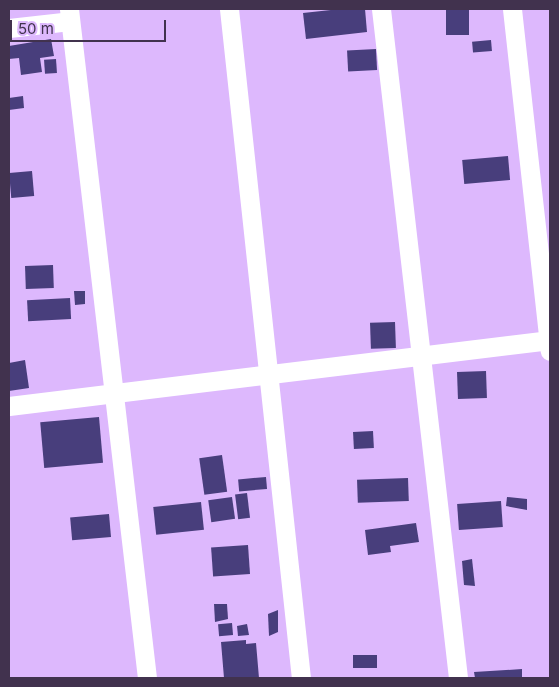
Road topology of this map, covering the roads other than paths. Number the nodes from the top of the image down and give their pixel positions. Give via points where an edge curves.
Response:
1 (229, 9) edge
2 (381, 9) edge
3 (512, 9) edge
4 (70, 15) edge
5 (9, 28) edge
6 (550, 344) edge
7 (421, 356) junction
8 (269, 375) junction
9 (114, 393) junction
10 (9, 406) edge
11 (147, 678) edge
12 (302, 678) edge
13 (458, 678) edge

1 - 8 street
2 - 7 street
3 - 6 street
4 - 5 street
4 - 9 street
6 - 7 street
7 - 8 street
7 - 13 street
8 - 9 street
8 - 12 street
9 - 10 street
9 - 11 street

